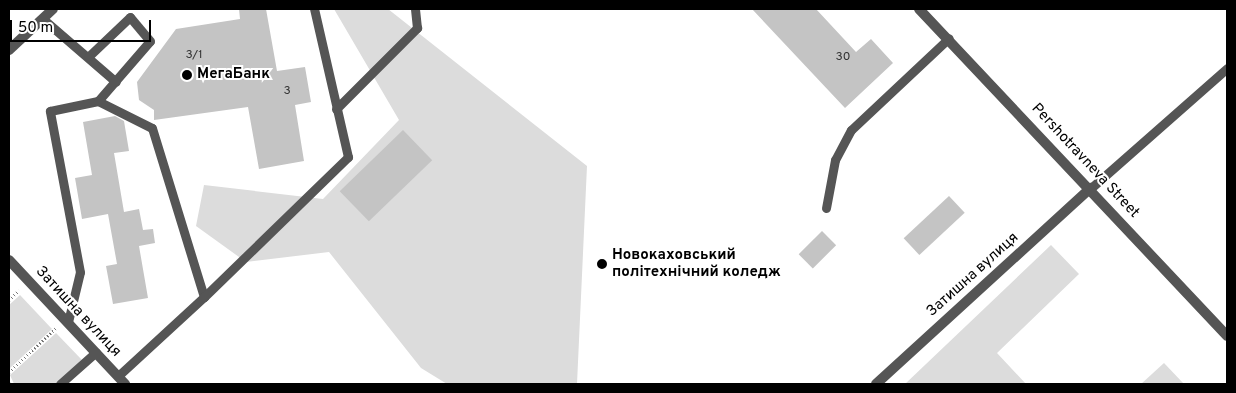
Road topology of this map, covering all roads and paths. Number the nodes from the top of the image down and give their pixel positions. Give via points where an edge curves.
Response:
1 (53, 9) edge
2 (314, 9) edge
3 (415, 9) edge
4 (919, 9) edge
5 (42, 19) junction
6 (949, 38) junction
7 (9, 50) edge
8 (89, 56) junction
9 (1227, 68) edge
10 (116, 82) junction
11 (98, 101) junction
12 (336, 109) junction
13 (1091, 188) junction
14 (826, 208) dead end
15 (9, 260) edge
16 (21, 289) dead end
17 (204, 297) junction
18 (9, 300) edge
19 (68, 322) junction
20 (57, 328) dead end
21 (1227, 336) edge
22 (96, 352) junction
23 (9, 372) edge
24 (118, 376) junction
25 (60, 384) edge
26 (125, 384) edge
27 (876, 384) edge

1 - 5 street
2 - 12 lane
3 - 12 lane via 417,28
4 - 6 street, Pershotravneva Street
5 - 7 street
5 - 8 lane
6 - 13 street, Pershotravneva Street
6 - 14 lane via 851,130 835,160
8 - 10 lane
8 - 10 lane via 130,17 150,41
9 - 13 lane
10 - 11 lane
11 - 17 lane via 152,128
11 - 19 lane via 50,111 80,272
12 - 17 lane via 348,157
13 - 21 street, Pershotravneva Street
13 - 27 street, Затишна вулиця
15 - 19 street, Затишна вулиця
16 - 18 path
17 - 24 lane
19 - 22 street, Затишна вулиця
20 - 23 path
22 - 24 street, Затишна вулиця
22 - 25 lane
24 - 26 street, Затишна вулиця

